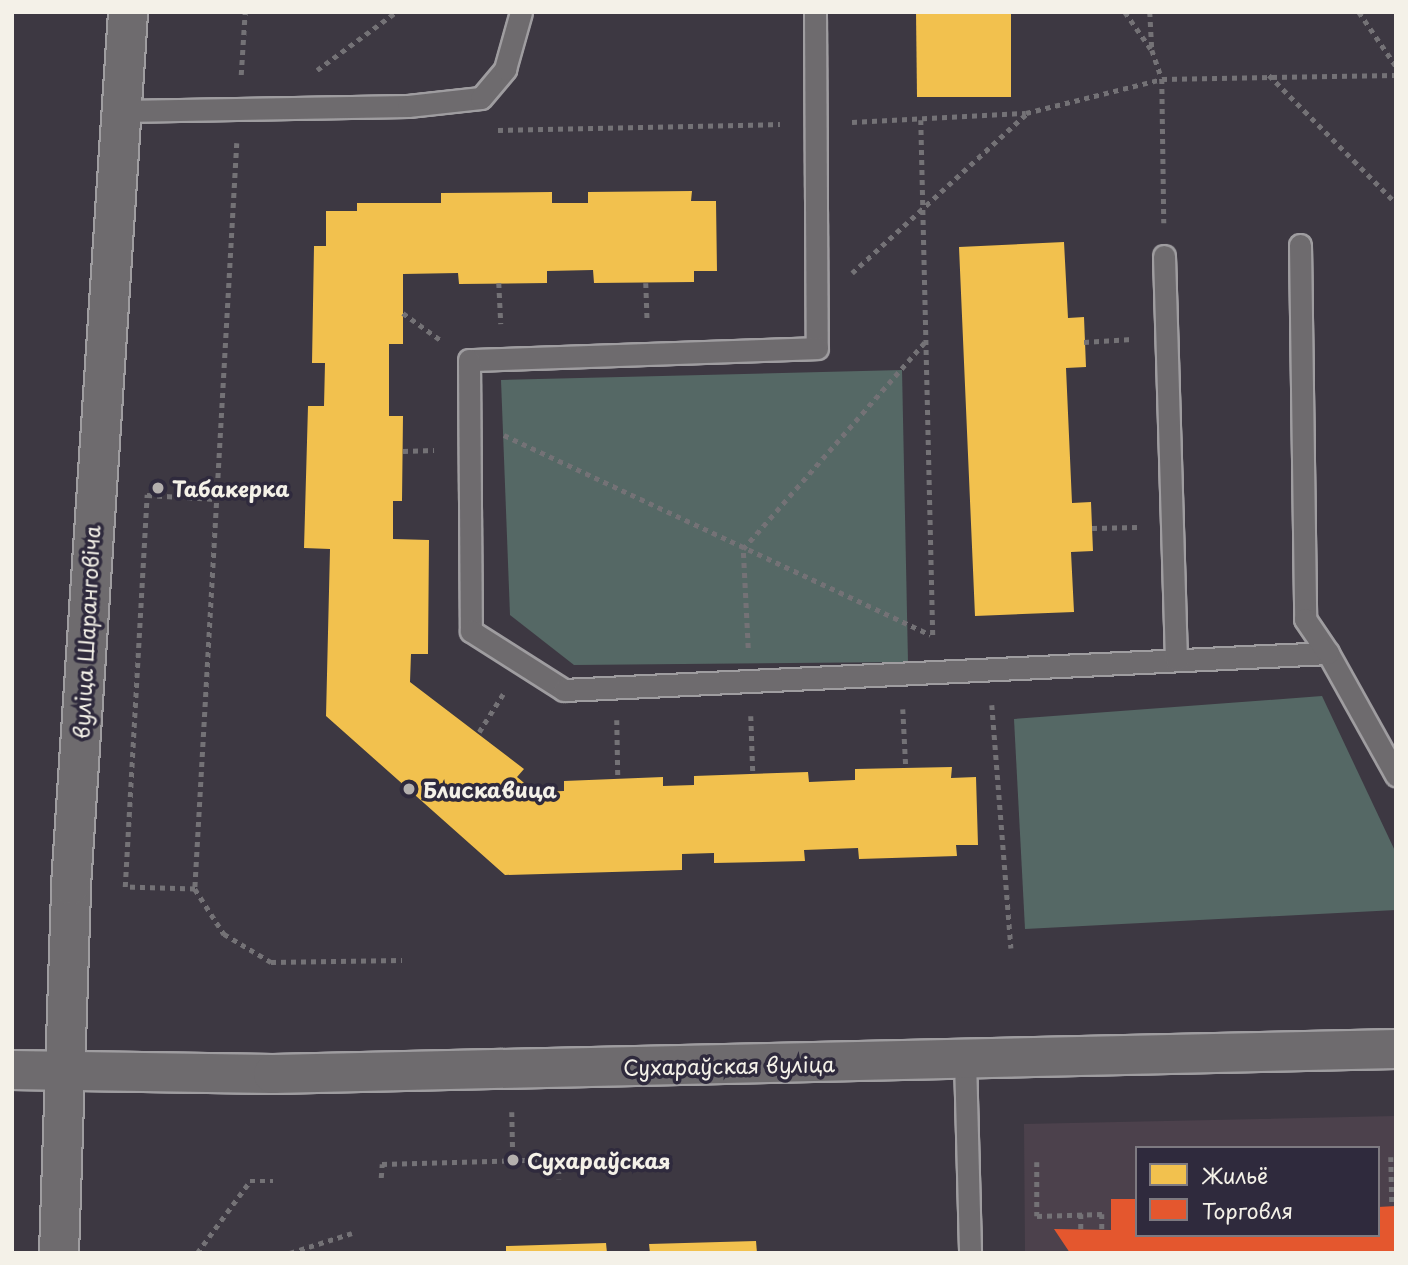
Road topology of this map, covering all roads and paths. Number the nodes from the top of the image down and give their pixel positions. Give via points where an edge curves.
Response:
1 (128, 12) edge
2 (396, 12) edge
3 (521, 12) edge
4 (815, 12) edge
5 (1125, 12) edge
6 (1150, 12) edge
7 (1359, 12) edge
8 (1152, 50) junction
9 (1396, 66) edge
10 (1269, 75) dead end
11 (265, 108) junction
12 (122, 111) junction
13 (1027, 113) dead end
14 (921, 120) dead end
15 (238, 137) dead end
16 (923, 202) junction
17 (1396, 204) edge
18 (1300, 246) dead end
19 (1164, 256) joint
20 (815, 310) junction
21 (403, 313) dead end
22 (1168, 337) junction
23 (926, 340) junction
24 (1084, 342) dead end
25 (469, 360) junction
26 (468, 418) junction
27 (216, 499) junction
28 (1174, 526) junction
29 (1092, 528) dead end
30 (743, 549) junction
31 (933, 637) junction
32 (1328, 653) junction
33 (1176, 660) junction
34 (522, 663) junction
35 (990, 673) junction
36 (901, 679) junction
37 (749, 685) junction
38 (616, 687) junction
39 (479, 732) dead end
40 (906, 768) dead end
41 (753, 774) dead end
42 (1396, 775) edge
43 (618, 779) dead end
44 (195, 889) junction
45 (1011, 948) dead end
46 (402, 960) dead end
47 (1396, 1049) edge
48 (965, 1059) junction
49 (62, 1068) junction
50 (12, 1070) edge
51 (1391, 1157) dead end
52 (1037, 1162) dead end
53 (381, 1178) dead end
54 (559, 1180) dead end
55 (273, 1181) dead end
56 (1392, 1206) dead end
57 (1081, 1214) junction
58 (1081, 1229) dead end
59 (1102, 1230) dead end
60 (352, 1233) dead end
61 (59, 1253) edge
62 (197, 1253) edge
63 (290, 1253) edge
64 (970, 1253) edge

1 - 12 main road, вуліца Шаранговіча
2 - 11 path
3 - 11 lane via 505,69 481,98
4 - 20 lane
5 - 8 path
6 - 8 path
7 - 9 path
8 - 19 path via 1162,79
10 - 17 path
11 - 12 lane
12 - 49 main road, вуліца Шаранговіча
13 - 16 path
14 - 16 path
15 - 27 path
16 - 20 path
16 - 23 path
18 - 32 lane via 1305,619
19 - 22 lane
20 - 25 lane via 817,348
21 - 25 path
22 - 24 path
22 - 28 lane
23 - 30 path
23 - 31 path
25 - 26 lane
26 - 30 path
26 - 34 lane via 471,631
27 - 44 path
27 - 44 path via 147,495 125,887
28 - 29 path
28 - 33 lane
30 - 31 path
30 - 37 path
31 - 35 path
32 - 33 lane
32 - 42 lane
33 - 35 lane
34 - 38 lane via 564,690
34 - 39 path
35 - 36 lane
35 - 45 path
36 - 37 lane
36 - 40 path
37 - 38 lane
37 - 41 path
38 - 43 path
44 - 46 path via 224,934 271,962
47 - 48 main road, Сухараўская вуліца
48 - 49 main road, Сухараўская вуліца via 273,1074
48 - 64 lane
49 - 50 main road, Сухараўская вуліца
49 - 61 main road, вуліца Шаранговіча
51 - 56 path
52 - 57 path via 1037,1216
53 - 54 path via 382,1164 559,1158
55 - 62 path via 250,1181
57 - 58 path
57 - 59 path via 1102,1214
60 - 63 path

